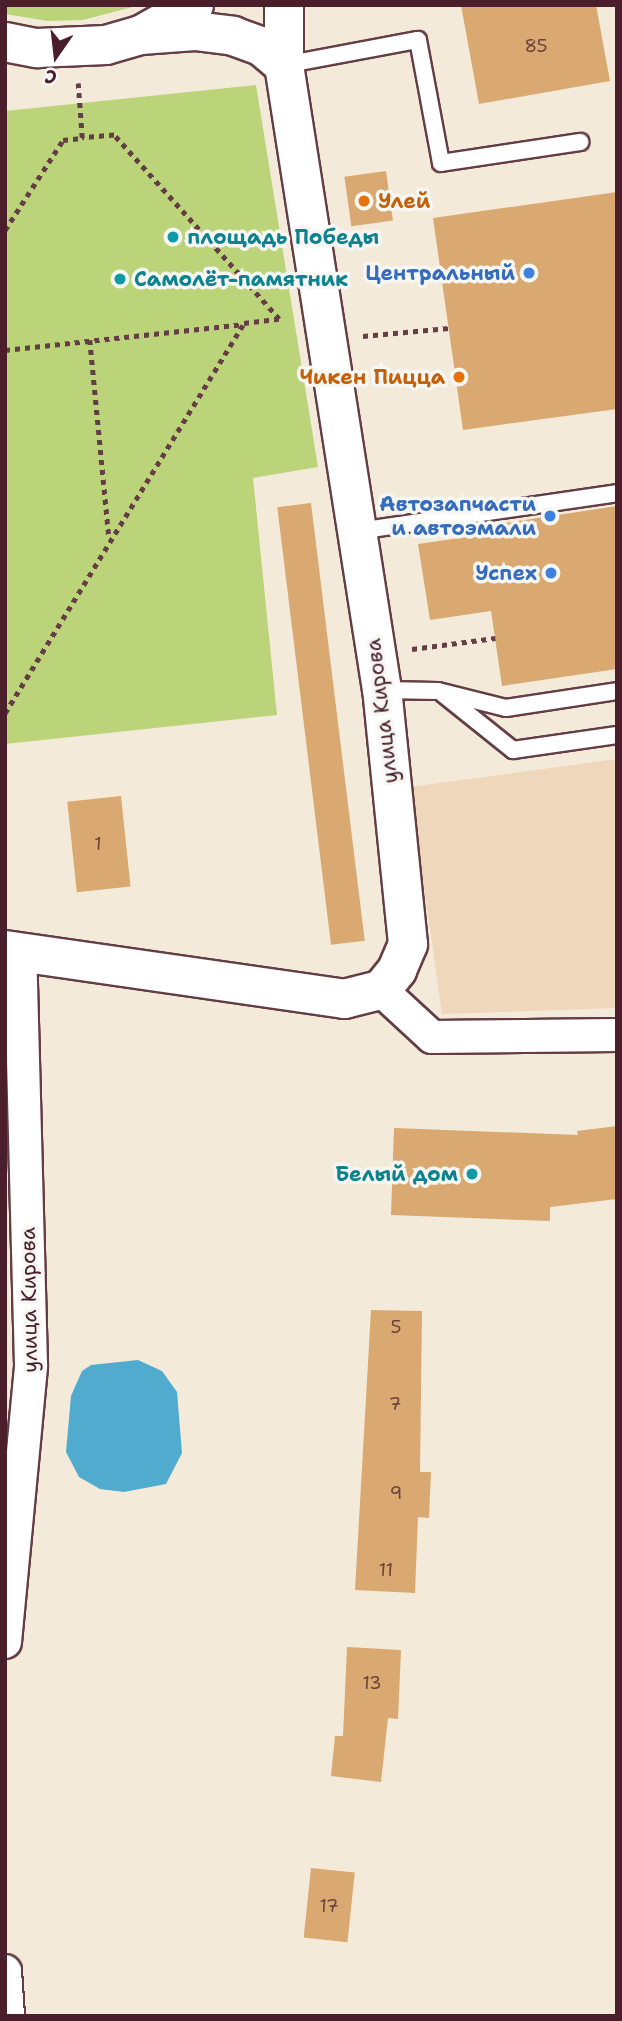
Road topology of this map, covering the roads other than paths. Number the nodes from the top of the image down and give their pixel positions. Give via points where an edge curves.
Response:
1 (194, 5) edge
2 (284, 5) edge
3 (141, 35) junction
4 (5, 42) edge
5 (284, 65) junction
6 (580, 142) dead end
7 (617, 493) edge
8 (358, 531) junction
9 (382, 690) junction
10 (438, 691) junction
11 (617, 691) edge
12 (617, 735) edge
13 (13, 953) edge
14 (381, 990) junction
15 (617, 1035) edge
16 (5, 1642) edge
17 (5, 1971) edge
18 (8, 2016) edge

1 - 3 street
2 - 5 street, улица Кирова
3 - 4 street via 76,48
3 - 5 street via 195,30 233,36 261,46
5 - 6 lane via 418,40 441,163
5 - 8 street, улица Кирова
7 - 8 lane
8 - 9 street, улица Кирова
9 - 10 lane
9 - 14 street, улица Кирова via 408,944 397,970
10 - 11 lane via 506,708
10 - 12 lane via 513,750
13 - 14 street, улица Кирова via 344,999
13 - 16 street, улица Кирова via 31,1365
14 - 15 street via 432,1037
17 - 18 street

